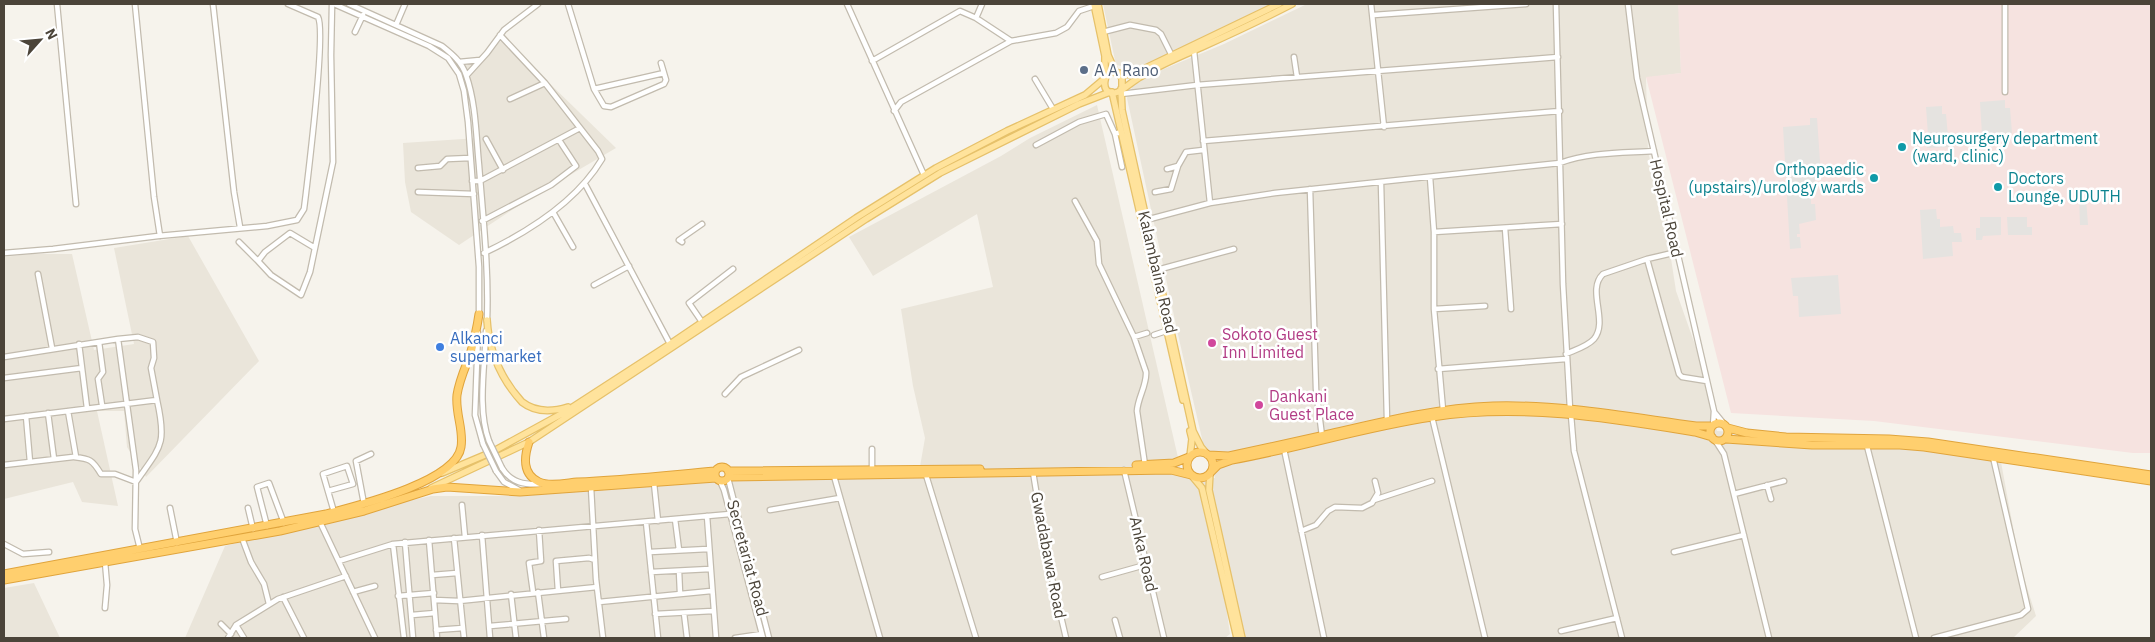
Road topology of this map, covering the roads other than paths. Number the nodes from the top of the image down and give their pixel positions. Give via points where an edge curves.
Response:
1 (57, 4) edge
2 (135, 4) edge
3 (213, 4) edge
4 (288, 4) edge
5 (333, 4) edge
6 (348, 4) edge
7 (405, 4) edge
8 (538, 4) edge
9 (568, 4) edge
10 (847, 4) edge
11 (982, 4) edge
12 (1279, 4) edge
13 (1292, 4) edge
14 (1371, 4) edge
15 (1526, 4) edge
16 (1556, 4) edge
17 (1628, 4) edge
18 (2005, 4) edge
19 (1095, 5) edge
20 (363, 15) junction
21 (1374, 16) junction
22 (976, 18) junction
23 (396, 25) junction
24 (355, 32) dead end
25 (1104, 32) junction
26 (500, 35) junction
27 (1011, 41) junction
28 (1194, 51) junction
29 (1172, 56) junction
30 (1294, 57) dead end
31 (1558, 57) junction
32 (480, 60) junction
33 (872, 61) junction
34 (459, 62) junction
35 (660, 63) dead end
36 (1378, 71) junction
37 (664, 73) junction
38 (1117, 73) junction
39 (466, 75) junction
40 (1297, 77) junction
41 (1105, 78) junction
42 (1035, 79) dead end
43 (545, 83) junction
44 (1198, 85) junction
45 (594, 89) junction
46 (1122, 90) junction
47 (1111, 92) junction
48 (2006, 92) dead end
49 (510, 99) dead end
50 (890, 102) junction
51 (901, 102) junction
52 (1053, 109) junction
53 (894, 110) junction
54 (1560, 111) junction
55 (1384, 127) junction
56 (580, 128) junction
57 (1118, 133) junction
58 (486, 139) dead end
59 (559, 140) junction
60 (1202, 141) junction
61 (1036, 145) dead end
62 (1203, 150) junction
63 (1654, 151) junction
64 (470, 158) junction
65 (1560, 163) junction
66 (1178, 166) junction
67 (1122, 167) dead end
68 (418, 168) dead end
69 (1167, 169) dead end
70 (503, 170) junction
71 (924, 175) junction
72 (1430, 177) junction
73 (472, 181) junction
74 (480, 181) junction
75 (1381, 183) junction
76 (585, 184) junction
77 (1310, 190) junction
78 (418, 192) dead end
79 (1155, 192) dead end
80 (473, 194) junction
81 (481, 194) junction
82 (1075, 201) dead end
83 (76, 204) dead end
84 (1210, 204) junction
85 (553, 212) junction
86 (1146, 220) junction
87 (483, 221) junction
88 (476, 222) junction
89 (702, 224) dead end
90 (1562, 224) junction
91 (240, 227) junction
92 (1505, 228) junction
93 (1434, 232) junction
94 (160, 236) junction
95 (239, 242) dead end
96 (682, 242) dead end
97 (4, 246) edge
98 (573, 247) dead end
99 (315, 248) junction
100 (1234, 248) dead end
101 (5, 252) edge
102 (478, 252) junction
103 (1677, 252) junction
104 (485, 253) junction
105 (1647, 259) junction
106 (258, 261) junction
107 (629, 266) junction
108 (733, 269) dead end
109 (1157, 270) junction
110 (38, 274) dead end
111 (594, 285) dead end
112 (1486, 306) dead end
113 (1434, 309) junction
114 (1511, 309) dead end
115 (479, 314) junction
116 (487, 320) junction
117 (702, 322) junction
118 (1166, 331) junction
119 (1147, 333) dead end
120 (1154, 336) dead end
121 (1134, 338) junction
122 (118, 339) junction
123 (99, 342) junction
124 (79, 344) junction
125 (670, 344) junction
126 (52, 348) junction
127 (799, 350) dead end
128 (1566, 356) junction
129 (4, 357) edge
130 (82, 368) junction
131 (1438, 368) junction
132 (4, 378) edge
133 (1707, 381) junction
134 (725, 394) dead end
135 (157, 400) junction
136 (584, 400) junction
137 (126, 402) junction
138 (102, 405) junction
139 (87, 408) junction
140 (1443, 410) junction
141 (68, 411) junction
142 (1714, 411) junction
143 (1570, 412) junction
144 (48, 413) junction
145 (26, 416) junction
146 (1432, 417) junction
147 (4, 419) edge
148 (1387, 420) junction
149 (1712, 424) junction
150 (1726, 426) junction
151 (1322, 436) junction
152 (1714, 439) junction
153 (1725, 439) junction
154 (529, 442) junction
155 (1867, 446) junction
156 (872, 449) dead end
157 (1284, 449) junction
158 (371, 454) dead end
159 (1207, 454) junction
160 (1724, 454) junction
161 (76, 457) junction
162 (1189, 457) junction
163 (1993, 457) junction
164 (54, 459) junction
165 (30, 462) junction
166 (4, 465) edge
167 (1145, 465) junction
168 (872, 469) junction
169 (1124, 470) junction
170 (1033, 472) junction
171 (1210, 472) junction
172 (728, 475) junction
173 (926, 475) junction
174 (1192, 475) junction
175 (2151, 475) edge
176 (834, 476) junction
177 (717, 477) junction
178 (1432, 481) dead end
179 (1784, 481) dead end
180 (2151, 481) edge
181 (136, 482) junction
182 (654, 482) junction
183 (1375, 482) dead end
184 (548, 484) junction
185 (1767, 485) junction
186 (591, 487) junction
187 (419, 489) junction
188 (328, 491) junction
189 (531, 492) junction
190 (1734, 494) junction
191 (840, 498) junction
192 (1771, 499) dead end
193 (1373, 500) junction
194 (364, 504) junction
195 (462, 505) dead end
196 (170, 508) dead end
197 (248, 508) dead end
198 (770, 510) dead end
199 (334, 512) junction
200 (730, 514) junction
201 (707, 516) junction
202 (675, 519) junction
203 (658, 521) junction
204 (320, 522) junction
205 (646, 522) junction
206 (284, 523) junction
207 (267, 526) junction
208 (593, 526) junction
209 (253, 529) junction
210 (539, 530) junction
211 (1301, 531) junction
212 (1744, 534) junction
213 (482, 535) junction
214 (465, 537) junction
215 (242, 538) junction
216 (454, 538) junction
217 (429, 540) junction
218 (177, 542) junction
219 (405, 542) junction
220 (4, 544) edge
221 (393, 544) junction
222 (140, 549) junction
223 (708, 549) junction
224 (679, 550) junction
225 (49, 552) dead end
226 (650, 552) junction
227 (1674, 552) dead end
228 (595, 560) junction
229 (339, 561) junction
230 (105, 562) junction
231 (1145, 565) junction
232 (710, 569) junction
233 (679, 571) junction
234 (651, 572) junction
235 (4, 573) edge
236 (457, 573) junction
237 (432, 575) junction
238 (346, 576) junction
239 (1102, 577) dead end
240 (4, 580) edge
241 (374, 586) dead end
242 (597, 587) junction
243 (558, 591) junction
244 (712, 591) junction
245 (353, 592) junction
246 (535, 592) junction
247 (434, 593) junction
248 (680, 593) junction
249 (411, 594) junction
250 (511, 594) junction
251 (654, 595) junction
252 (398, 596) junction
253 (283, 597) junction
254 (487, 597) junction
255 (434, 600) junction
256 (459, 600) junction
257 (599, 602) junction
258 (269, 604) junction
259 (105, 608) dead end
260 (713, 611) junction
261 (435, 613) junction
262 (684, 613) junction
263 (655, 614) junction
264 (412, 615) junction
265 (1616, 618) junction
266 (566, 619) dead end
267 (1115, 620) dead end
268 (542, 622) junction
269 (221, 624) dead end
270 (236, 625) junction
271 (514, 625) junction
272 (490, 626) junction
273 (463, 628) junction
274 (436, 630) junction
275 (1561, 631) dead end
276 (230, 636) edge
277 (762, 636) edge
278 (244, 638) edge
279 (304, 638) edge
280 (375, 638) edge
281 (404, 638) edge
282 (414, 638) edge
283 (437, 638) edge
284 (464, 638) edge
285 (490, 638) edge
286 (516, 638) edge
287 (544, 638) edge
288 (603, 638) edge
289 (658, 638) edge
290 (687, 638) edge
291 (716, 638) edge
292 (735, 638) edge
293 (769, 638) edge
294 (880, 638) edge
295 (976, 638) edge
296 (1066, 638) edge
297 (1120, 638) edge
298 (1164, 638) edge
299 (1237, 638) edge
300 (1324, 638) edge
301 (1485, 638) edge
302 (1622, 638) edge
303 (1769, 638) edge
304 (1916, 638) edge
305 (1934, 638) edge

1 - 83 street
2 - 94 street
3 - 91 street
4 - 91 street via 308,11 318,17 320,23 304,209 292,222
5 - 20 street
5 - 99 street via 333,162
6 - 23 street
7 - 23 street
8 - 26 street
9 - 45 street
10 - 33 street
11 - 22 street
12 - 29 main road
13 - 28 main road
14 - 21 street
15 - 21 street
16 - 31 street
17 - 63 street, Hospital Road via 1636,69
18 - 48 street
19 - 25 main road
19 - 27 street via 1079,10 1067,27 1056,32
19 - 41 main road via 1105,56
20 - 24 street
20 - 64 street via 429,46 452,62 464,91
21 - 36 street
22 - 27 street
22 - 33 street via 958,12
23 - 34 street via 442,46
25 - 29 street via 1130,25 1156,30
25 - 38 main road via 1108,55
26 - 32 street
26 - 43 street
27 - 51 street
28 - 44 street
28 - 46 main road via 1142,75
29 - 38 main road via 1131,75
30 - 40 street
31 - 36 street
31 - 54 street
32 - 34 street
32 - 39 street
33 - 50 street
34 - 39 street
35 - 37 street
36 - 40 street
36 - 55 street
37 - 45 street
37 - 45 street via 664,84 611,107 604,106
38 - 41 main road
38 - 46 main road via 1122,78
39 - 74 street via 473,106
40 - 44 street
41 - 47 main road via 1105,88
41 - 52 main road via 1085,95
42 - 52 street
43 - 49 street
43 - 56 street
44 - 46 street
44 - 60 street
46 - 47 main road
46 - 86 main road, Kalambaina Road via 1122,110
47 - 57 main road
47 - 154 main road via 1079,104 940,173
50 - 51 street
50 - 53 street
51 - 53 street
52 - 71 main road
53 - 71 street
54 - 55 street
54 - 65 street
55 - 60 street
56 - 59 street
56 - 76 street via 602,159
57 - 61 street via 1106,114 1079,122
57 - 67 street
57 - 118 main road
58 - 70 street
59 - 70 street
59 - 87 street via 576,166 552,185
60 - 62 street
62 - 66 street via 1186,152
62 - 84 street
63 - 65 street via 1572,158
63 - 103 street, Hospital Road
64 - 68 street via 447,159 440,166
64 - 73 street
65 - 72 street
65 - 90 street
66 - 69 street
66 - 79 street via 1170,189
70 - 74 street
71 - 117 main road
72 - 75 street
72 - 93 street
73 - 74 street
73 - 80 street
74 - 81 street
75 - 77 street
75 - 148 street
76 - 85 street
76 - 107 street
77 - 84 street
77 - 151 street via 1316,390
78 - 80 street
80 - 81 street
80 - 88 street
81 - 87 street
82 - 121 street via 1097,241 1099,264
84 - 86 street
85 - 98 street
85 - 104 street
86 - 109 main road, Kalambaina Road
87 - 88 street
87 - 104 street
88 - 102 street
89 - 96 street via 679,240
90 - 92 street
90 - 128 street
91 - 94 street
92 - 93 street
92 - 114 street
93 - 113 street
94 - 101 street
95 - 106 street
97 - 101 street
99 - 106 street via 290,233
99 - 106 street via 301,295 271,275
100 - 109 street
102 - 104 street
102 - 115 street
103 - 105 street
103 - 133 street, Hospital Road
104 - 116 street
105 - 128 street via 1599,278 1598,333 1591,342
105 - 133 street via 1679,374
107 - 111 street
107 - 125 street
108 - 117 street via 689,303
109 - 159 main road, Kalambaina Road via 1194,431 1200,447
110 - 126 street
112 - 113 street
113 - 131 street
115 - 187 highway via 457,396 462,442 460,453 452,464
115 - 189 street, bridge via 475,415 483,444 496,471 509,486
116 - 136 main road via 493,356 522,402 535,409 552,411
116 - 184 street, bridge via 483,412 489,441 511,479 520,484
117 - 125 main road
118 - 120 street
118 - 162 main road via 1192,440
119 - 121 street
121 - 167 street via 1147,378 1137,411
122 - 123 street
122 - 135 street via 138,337 153,342 151,368
122 - 137 street
123 - 124 street
123 - 138 street via 103,372 98,379
124 - 126 street
124 - 130 street
125 - 136 main road
126 - 129 street
127 - 134 street via 740,377
128 - 131 street
128 - 143 street
130 - 132 street
130 - 139 street
131 - 140 street
133 - 142 street, Hospital Road
135 - 137 street
135 - 181 street via 163,436 158,450
136 - 187 main road via 507,445 444,472
137 - 138 street
137 - 181 street
138 - 139 street
139 - 141 street
140 - 143 highway via 1493,406
140 - 148 highway
141 - 144 street
141 - 161 street
142 - 149 street
142 - 150 street
143 - 146 highway
143 - 149 highway via 1702,426
143 - 152 highway via 1676,429
143 - 265 street via 1574,451
144 - 145 street
144 - 164 street
145 - 147 street
145 - 165 street
146 - 157 highway
146 - 301 street
148 - 151 highway
149 - 150 highway
149 - 152 highway via 1710,431
150 - 153 highway via 1729,433
150 - 175 highway via 1747,433 1786,438 1928,442
151 - 159 highway via 1229,456
152 - 153 highway
152 - 160 street
153 - 155 highway
153 - 160 street
154 - 184 highway via 525,462 528,472
154 - 187 main road
155 - 163 highway via 1900,445
155 - 304 street
156 - 168 street
157 - 171 highway via 1224,462
157 - 211 street
158 - 194 street via 356,461
159 - 162 highway via 1197,452
159 - 171 highway via 1213,463
160 - 190 street
161 - 164 street
161 - 181 street via 94,462 101,474 115,474
162 - 167 highway via 1174,463
162 - 174 highway via 1187,468
163 - 180 highway
163 - 305 street via 2028,609 2021,615
164 - 165 street
165 - 166 street
167 - 168 highway
168 - 172 highway
169 - 170 highway
169 - 174 highway via 1171,470
169 - 231 street, Anka Road
170 - 173 highway
170 - 296 street, Gwadabawa Road via 1047,557
171 - 174 highway via 1203,477
171 - 299 main road via 1210,490
172 - 176 highway
172 - 177 highway
172 - 177 highway via 721,467
172 - 293 street, Secretariat Road
173 - 176 highway
173 - 295 street
174 - 299 main road via 1202,488
176 - 191 street
177 - 182 highway
177 - 184 highway
177 - 200 street, Secretariat Road
178 - 193 street
179 - 185 street
181 - 222 street via 135,529
182 - 186 highway
182 - 203 street
183 - 193 street via 1378,493
185 - 190 street
185 - 192 street
186 - 189 highway
186 - 208 street
187 - 189 highway via 447,487
187 - 194 highway
187 - 204 highway via 364,511
188 - 188 street via 323,474 347,466 353,484
188 - 199 street
190 - 212 street
191 - 198 street
191 - 294 street
193 - 211 street via 1362,508 1335,507 1316,525
194 - 199 highway
195 - 214 street
196 - 218 street
197 - 209 street
199 - 206 highway
200 - 201 street
200 - 277 street, Secretariat Road
201 - 202 street
201 - 223 street
202 - 203 street
202 - 224 street
203 - 205 street
204 - 215 highway
204 - 229 street
205 - 208 street
205 - 226 street
206 - 207 highway
206 - 207 street via 269,483 257,488
207 - 209 highway
208 - 210 street
208 - 228 street
209 - 218 highway
210 - 213 street
210 - 246 street via 541,561 529,563
211 - 300 street
212 - 227 street
212 - 303 street
213 - 214 street
213 - 254 street
214 - 216 street
215 - 230 highway
215 - 258 street via 264,584
216 - 217 street
216 - 236 street
217 - 219 street
217 - 237 street
218 - 222 highway
219 - 221 street
219 - 249 street
220 - 225 street via 23,554
221 - 229 street
221 - 252 street
222 - 235 highway
223 - 224 street
223 - 232 street
224 - 226 street
226 - 234 street
228 - 242 street
228 - 243 street via 556,561
229 - 238 street
230 - 240 highway
230 - 259 street
231 - 239 street
231 - 298 street, Anka Road
232 - 233 street
232 - 244 street
233 - 234 street
233 - 248 street
234 - 251 street
236 - 237 street
236 - 256 street
237 - 247 street
238 - 245 street
238 - 253 street
241 - 245 street
242 - 243 street
242 - 257 street
243 - 246 street
244 - 248 street
244 - 260 street
245 - 280 street
246 - 250 street
246 - 268 street
247 - 249 street
247 - 255 street
248 - 251 street
249 - 252 street
249 - 264 street
250 - 254 street
250 - 271 street
251 - 257 street
251 - 263 street
252 - 281 street
253 - 258 street
253 - 279 street
254 - 256 street
254 - 272 street
255 - 256 street
255 - 261 street
256 - 273 street
257 - 288 street
258 - 270 street
260 - 262 street
260 - 291 street
261 - 264 street
261 - 274 street
262 - 263 street
262 - 290 street
263 - 289 street
264 - 282 street
265 - 275 street
265 - 302 street
266 - 268 street
267 - 297 street
268 - 271 street
268 - 287 street
269 - 276 street
270 - 276 street
270 - 278 street
271 - 272 street
271 - 286 street
272 - 285 street
273 - 274 street
273 - 284 street
274 - 283 street
277 - 292 street

